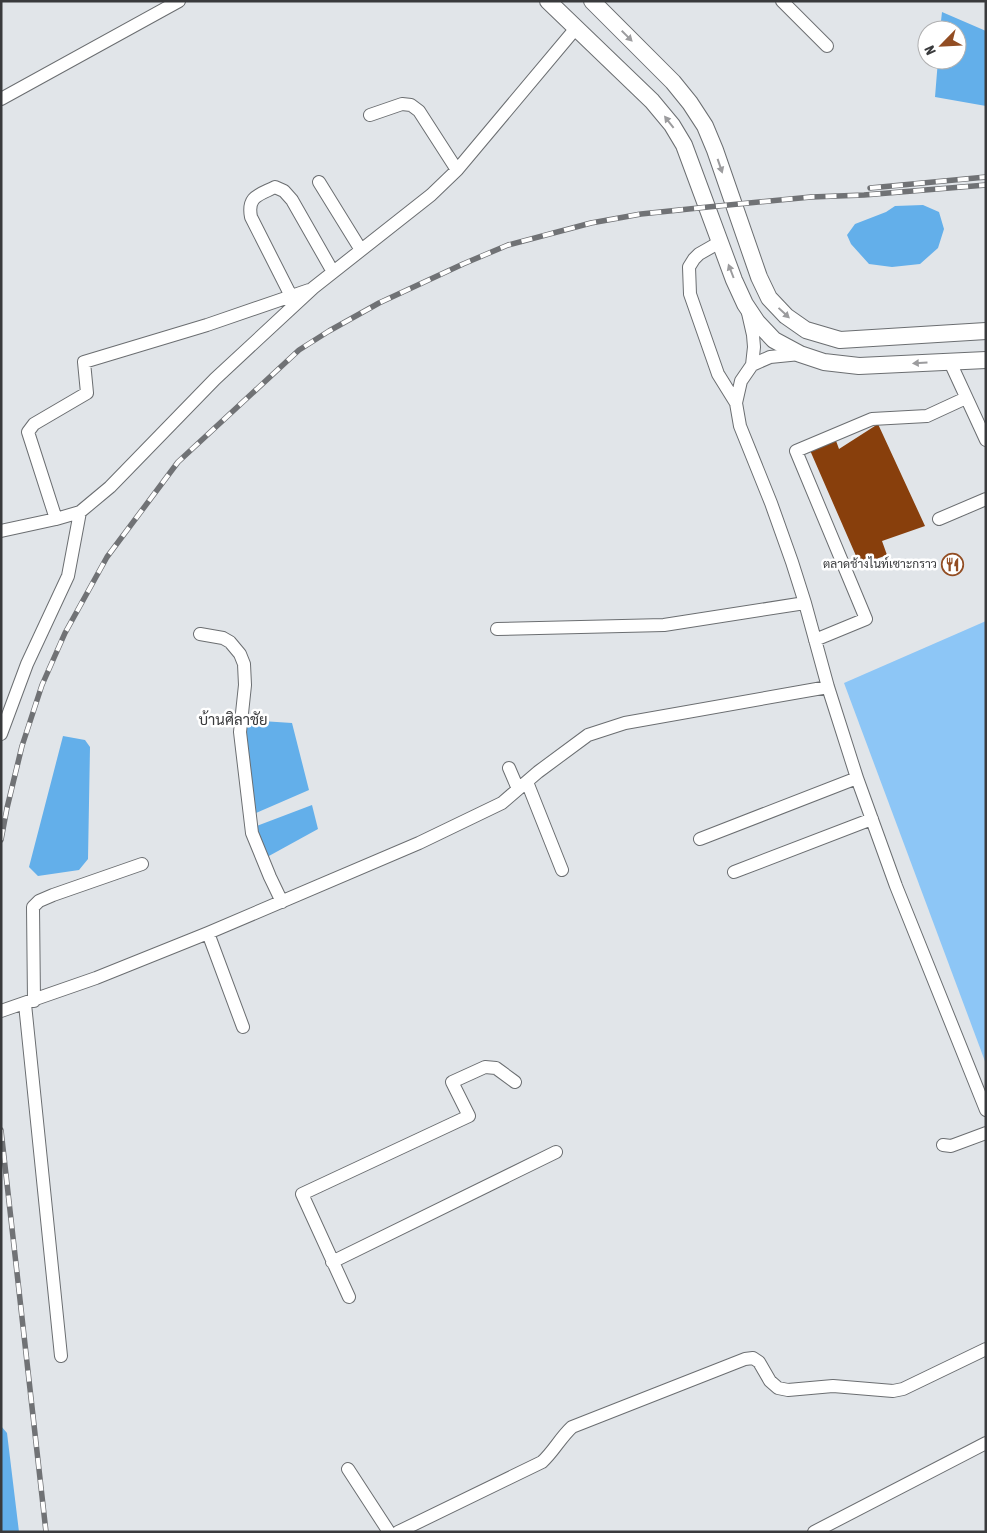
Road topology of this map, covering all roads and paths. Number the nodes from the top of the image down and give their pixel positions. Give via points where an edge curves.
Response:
1 (179, 1) edge
2 (548, 1) edge
3 (592, 1) edge
4 (782, 1) edge
5 (576, 28) junction
6 (827, 46) dead end
7 (1, 99) edge
8 (370, 115) dead end
9 (458, 170) junction
10 (319, 182) dead end
11 (720, 242) junction
12 (361, 250) junction
13 (333, 272) junction
14 (313, 288) junction
15 (291, 296) junction
16 (745, 304) junction
17 (986, 331) edge
18 (800, 354) junction
19 (986, 360) edge
20 (950, 362) junction
21 (752, 365) junction
22 (966, 398) junction
23 (736, 403) junction
24 (982, 420) edge
25 (986, 440) edge
26 (986, 499) edge
27 (80, 512) junction
28 (56, 519) junction
29 (939, 519) dead end
30 (1, 531) edge
31 (805, 603) junction
32 (496, 629) dead end
33 (200, 634) dead end
34 (815, 640) junction
35 (828, 688) junction
36 (1, 734) edge
37 (509, 768) dead end
38 (857, 778) junction
39 (522, 786) junction
40 (872, 819) junction
41 (700, 838) dead end
42 (142, 864) dead end
43 (562, 870) dead end
44 (734, 872) dead end
45 (282, 902) junction
46 (208, 933) junction
47 (29, 1002) junction
48 (1, 1011) edge
49 (243, 1027) dead end
50 (515, 1082) dead end
51 (986, 1110) edge
52 (986, 1133) edge
53 (942, 1145) dead end
54 (556, 1152) dead end
55 (332, 1262) junction
56 (349, 1297) dead end
57 (986, 1349) edge
58 (61, 1356) dead end
59 (986, 1443) edge
60 (348, 1469) dead end
61 (389, 1532) edge
62 (398, 1532) edge
63 (814, 1532) edge

1 - 7 street
2 - 5 main road
3 -> 17 main road via 673,82 705,126 759,277 769,298 786,316 806,330 840,340
4 - 6 street
5 - 9 street
11 -> 5 main road via 684,145 672,125 652,101
8 - 9 street via 402,104 411,105 419,111
9 - 12 street
10 - 12 street
16 -> 11 main road
11 - 23 street via 699,254 689,267 690,294 718,374
12 - 13 street
13 - 14 street
13 - 15 street via 284,191 275,187 254,197 249,207 251,217
14 - 15 street
14 - 27 street via 215,378 110,487
15 - 28 street via 84,362 87,393 34,424 28,432
16 - 18 main road via 774,340
16 - 21 street via 753,335
20 -> 18 main road via 859,366 824,362
18 - 21 street via 770,358
19 - 20 main road
20 - 22 street
21 - 23 street via 741,381
22 - 24 street
22 - 34 street via 927,416 872,420 796,451 866,619
23 - 31 street via 740,426 771,503
24 - 25 street
26 - 29 street
27 - 28 street
27 - 36 street via 68,576 27,664
28 - 30 street
31 - 32 street via 664,626
31 - 34 street
33 - 45 street via 230,642 244,664 240,732 252,833
34 - 35 street
35 - 38 street
35 - 39 street via 625,723 588,735
37 - 39 street
38 - 40 street
38 - 41 street
39 - 43 street
39 - 45 street via 502,803 419,844
40 - 44 street
40 - 51 street
42 - 47 street via 53,895 33,907
45 - 46 street
46 - 47 street
46 - 49 street
47 - 48 street
47 - 58 street
50 - 55 street via 496,1068 485,1067 452,1082 470,1116 302,1194
52 - 53 street via 951,1146
54 - 55 street
55 - 56 street
57 - 62 street via 893,1391 833,1386 778,1388 759,1362 753,1358 745,1359 572,1427 542,1462
59 - 63 street
60 - 61 street

